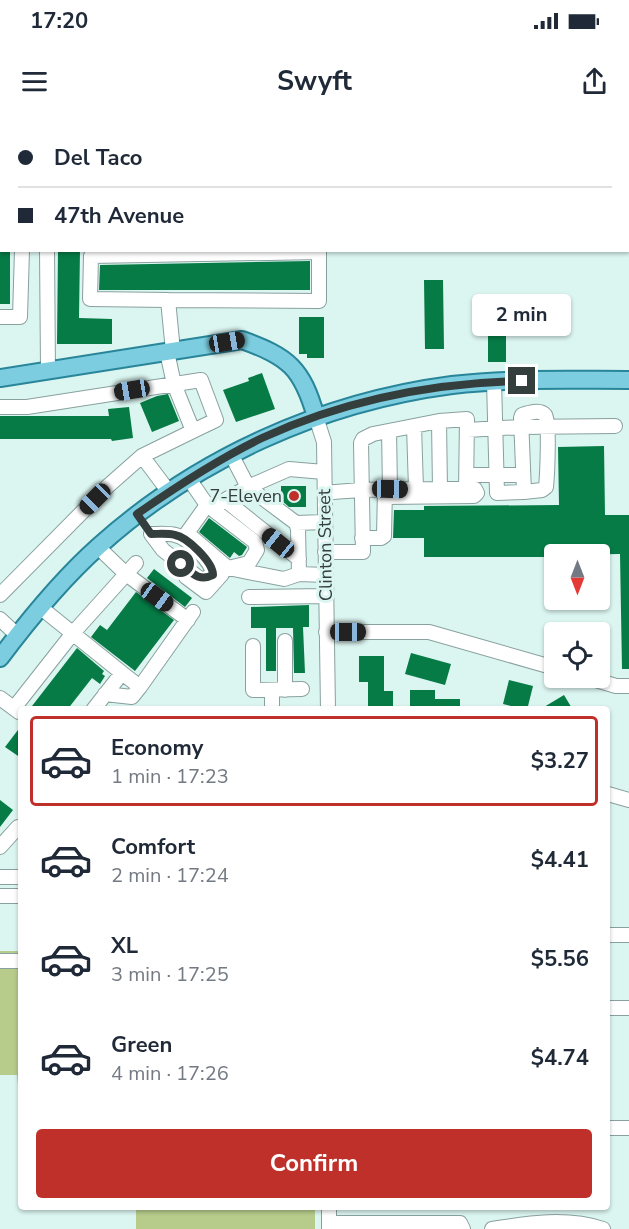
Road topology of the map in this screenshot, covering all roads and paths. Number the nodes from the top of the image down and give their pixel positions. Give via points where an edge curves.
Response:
1 (22, 252) edge
2 (47, 252) edge
3 (168, 300) junction
4 (0, 317) edge
5 (170, 351) junction
6 (48, 370) junction
7 (0, 378) edge
8 (629, 380) edge
9 (494, 381) junction
10 (174, 384) junction
11 (0, 407) edge
12 (316, 417) junction
13 (439, 421) junction
14 (467, 424) junction
15 (414, 426) junction
16 (615, 426) dead end
17 (520, 427) junction
18 (547, 427) junction
19 (495, 428) junction
20 (193, 431) junction
21 (389, 431) junction
22 (231, 454) junction
23 (142, 456) junction
24 (324, 472) junction
25 (495, 475) junction
26 (522, 475) junction
27 (189, 479) junction
28 (470, 486) junction
29 (248, 487) junction
30 (361, 489) junction
31 (416, 489) junction
32 (440, 489) junction
33 (169, 492) junction
34 (387, 492) junction
35 (524, 492) junction
36 (324, 493) junction
37 (497, 493) junction
38 (225, 500) junction
39 (207, 506) junction
40 (137, 514) junction
41 (325, 522) junction
42 (297, 523) junction
43 (362, 538) junction
44 (98, 547) junction
45 (325, 552) junction
46 (299, 559) junction
47 (136, 564) dead end
48 (226, 570) junction
49 (126, 574) junction
50 (299, 574) junction
51 (326, 575) junction
52 (0, 595) edge
53 (326, 596) junction
54 (249, 597) dead end
55 (40, 607) junction
56 (0, 619) edge
57 (326, 632) junction
58 (73, 633) junction
59 (17, 635) junction
60 (285, 641) dead end
61 (253, 646) dead end
62 (0, 658) edge
63 (544, 665) edge
64 (122, 673) junction
65 (610, 684) edge
66 (629, 686) edge
67 (141, 687) junction
68 (302, 689) dead end
69 (278, 690) junction
70 (105, 694) junction
71 (0, 698) edge
72 (21, 706) edge
73 (96, 706) edge
74 (273, 706) edge
75 (328, 706) edge
76 (17, 711) edge
77 (610, 795) edge
78 (629, 800) edge
79 (18, 827) dead end
80 (0, 847) edge
81 (0, 877) edge
82 (18, 877) edge
83 (0, 896) edge
84 (18, 896) edge
85 (610, 935) edge
86 (629, 935) edge
87 (0, 961) edge
88 (18, 961) edge
89 (610, 1008) edge
90 (629, 1008) edge
91 (610, 1128) edge
92 (629, 1128) edge
93 (328, 1210) edge
94 (329, 1226) edge
95 (383, 1227) edge
96 (463, 1229) edge
97 (492, 1229) edge
98 (603, 1229) edge

1 - 4 street via 20,317
2 - 6 street
3 - 3 street via 90,299 91,256 320,252 319,301
3 - 5 street
5 - 6 main road
5 - 10 street
5 - 12 main road via 242,340 271,350 295,367 310,394
6 - 7 main road
8 - 9 main road
9 - 12 main road via 394,395
9 - 19 street
10 - 11 street via 27,407
10 - 20 street
10 - 20 street via 201,380 216,420
12 - 22 main road
12 - 24 street, Clinton Street via 324,442
13 - 14 street
13 - 15 street
13 - 32 street
14 - 19 street
14 - 28 street
15 - 21 street
15 - 31 street
16 - 18 street
17 - 18 street
17 - 19 street
17 - 26 street
18 - 35 street via 546,487
19 - 25 street
20 - 23 street
21 - 30 street via 373,434 361,443
21 - 34 street
22 - 27 main road
22 - 29 street
23 - 33 street
23 - 52 street
24 - 29 street via 290,469
24 - 36 street, Clinton Street
25 - 26 street
25 - 28 street
25 - 37 street
26 - 35 street
27 - 33 main road
27 - 39 street
28 - 32 street
28 - 34 street via 474,496
28 - 37 street
29 - 38 street
29 - 42 street
30 - 34 street
30 - 36 street
30 - 43 street
31 - 32 street
31 - 34 street
33 - 40 main road
34 - 43 street via 384,536
35 - 37 street
36 - 41 street, Clinton Street
38 - 39 street
38 - 46 street
39 - 48 street via 188,533
39 - 48 street via 255,542 257,550 249,563
40 - 44 main road
40 - 48 street via 151,534 153,551 206,592
41 - 42 street
41 - 45 street, Clinton Street
42 - 46 street
43 - 45 street via 363,552
44 - 49 street
44 - 55 main road
45 - 51 street, Clinton Street
46 - 50 street
47 - 49 street
48 - 50 street via 284,579
49 - 58 street
49 - 67 street via 191,616
50 - 51 street
51 - 53 street, Clinton Street
53 - 54 street
53 - 57 street, Clinton Street
55 - 58 street
55 - 59 main road
56 - 59 street
57 - 63 street via 429,632
57 - 75 street, Clinton Street
58 - 64 street
58 - 72 street
59 - 62 main road
60 - 69 street
61 - 69 street via 253,690
64 - 67 street
64 - 70 street
65 - 66 street
67 - 70 street via 132,697
68 - 69 street
69 - 74 street
70 - 73 street
71 - 76 street
77 - 78 street
79 - 80 street
81 - 82 street
83 - 84 street
85 - 86 street
87 - 88 street
89 - 90 street
91 - 92 street
93 - 94 street
94 - 95 street
95 - 96 street via 460,1223
97 - 98 street via 543,1221

